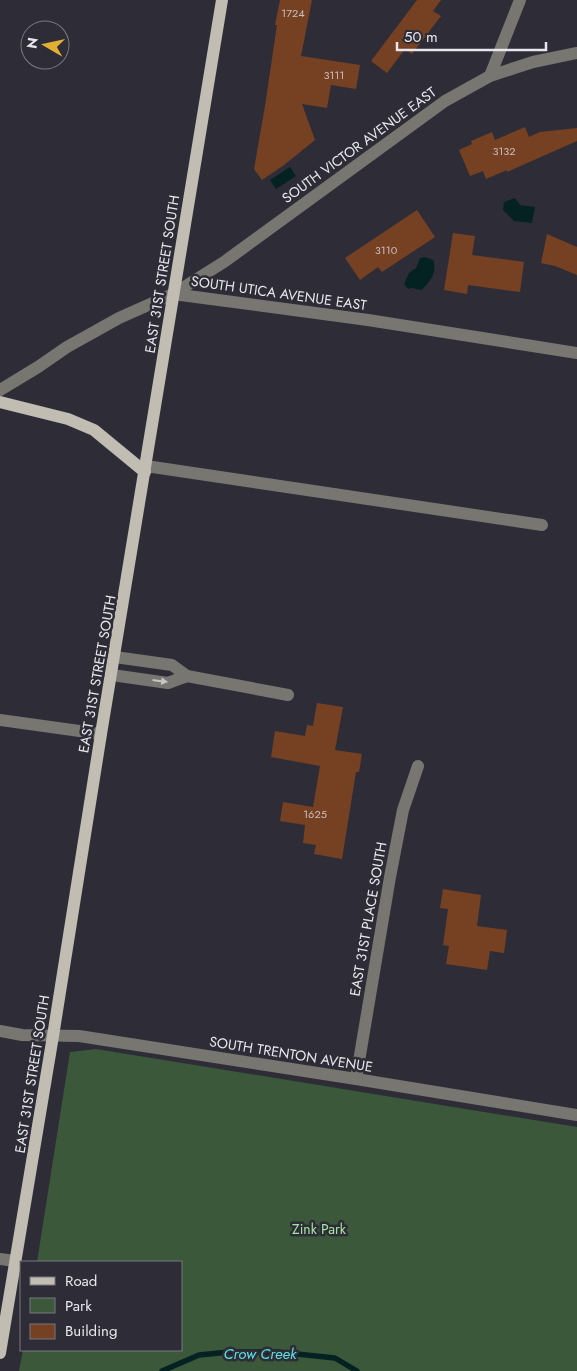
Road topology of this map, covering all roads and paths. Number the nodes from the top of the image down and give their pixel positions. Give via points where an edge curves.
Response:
1 (222, 0) edge
2 (520, 0) edge
3 (577, 54) edge
4 (490, 76) junction
5 (173, 294) junction
6 (577, 353) edge
7 (0, 390) edge
8 (0, 402) edge
9 (145, 469) junction
10 (542, 525) dead end
11 (115, 657) junction
12 (112, 675) junction
13 (187, 676) junction
14 (288, 695) dead end
15 (0, 720) edge
16 (102, 734) junction
17 (418, 766) dead end
18 (0, 1031) edge
19 (53, 1036) junction
20 (356, 1079) junction
21 (577, 1114) edge
22 (0, 1259) edge
23 (15, 1261) junction
24 (0, 1353) edge

1 - 5 main road, EAST 31ST STREET SOUTH
2 - 4 street
3 - 4 street, SOUTH VICTOR AVENUE EAST via 533,62
4 - 5 street, SOUTH VICTOR AVENUE EAST via 445,101 224,262
5 - 6 street, SOUTH UTICA AVENUE EAST
5 - 7 street, SOUTH UTICA AVENUE EAST via 119,318
5 - 9 main road, EAST 31ST STREET SOUTH
8 - 9 main road via 68,419 94,430
9 - 10 street
9 - 11 main road, EAST 31ST STREET SOUTH
11 - 12 main road, EAST 31ST STREET SOUTH
11 - 13 street via 172,664
12 -> 13 street via 168,683
12 - 16 main road, EAST 31ST STREET SOUTH
13 - 14 street
15 - 16 street
16 - 19 main road, EAST 31ST STREET SOUTH
17 - 20 street, EAST 31ST PLACE SOUTH via 403,810
18 - 19 street, SOUTH TRENTON AVENUE
19 - 20 street, SOUTH TRENTON AVENUE via 79,1036
19 - 23 main road, EAST 31ST STREET SOUTH
20 - 21 street, SOUTH TRENTON AVENUE
22 - 23 street
23 - 24 main road, EAST 31ST STREET SOUTH

